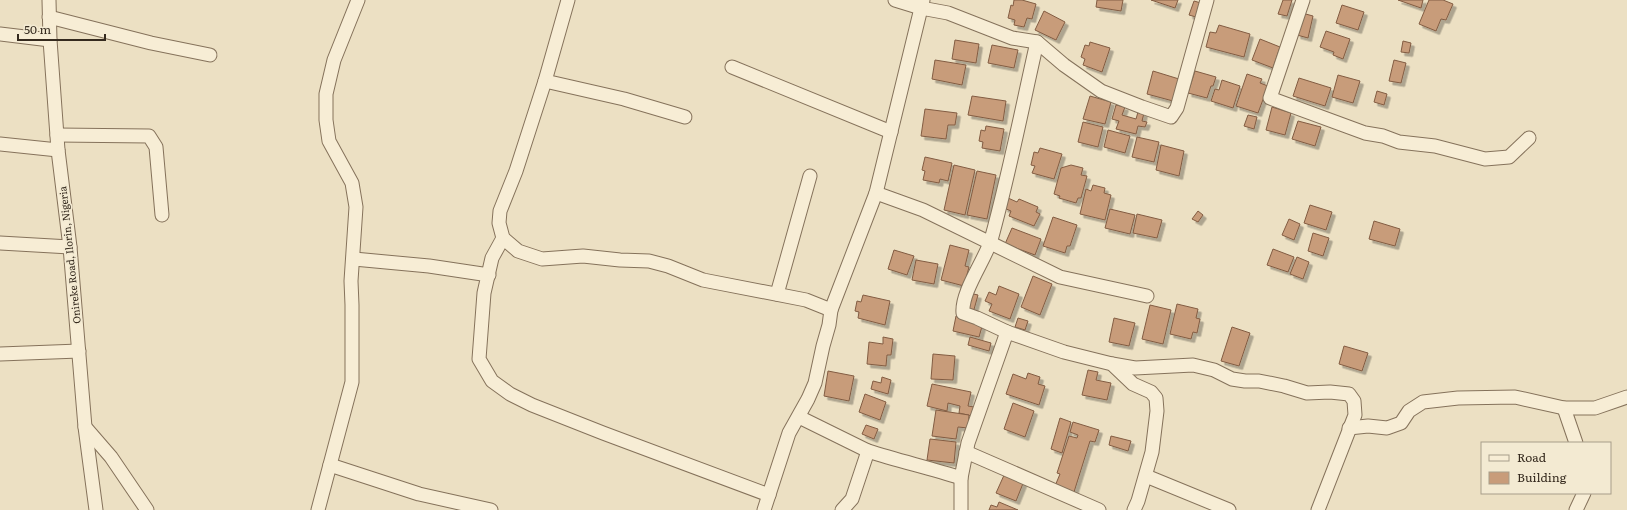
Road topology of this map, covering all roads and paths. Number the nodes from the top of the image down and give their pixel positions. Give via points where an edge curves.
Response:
1 (49, 0) edge
2 (358, 0) edge
3 (568, 0) edge
4 (895, 0) edge
5 (1207, 0) edge
6 (1303, 0) edge
7 (922, 4) edge
8 (49, 17) junction
9 (0, 34) edge
10 (50, 40) junction
11 (1037, 42) junction
12 (210, 56) dead end
13 (732, 67) dead end
14 (545, 81) junction
15 (686, 117) dead end
16 (891, 132) junction
17 (57, 135) junction
18 (1529, 138) dead end
19 (0, 144) edge
20 (58, 150) junction
21 (810, 176) dead end
22 (876, 194) junction
23 (162, 215) dead end
24 (503, 238) junction
25 (990, 242) junction
26 (0, 243) edge
27 (70, 247) junction
28 (354, 259) junction
29 (489, 275) junction
30 (777, 294) junction
31 (1147, 296) dead end
32 (830, 310) junction
33 (1007, 332) junction
34 (79, 352) junction
35 (0, 354) edge
36 (1112, 364) junction
37 (1627, 398) edge
38 (1564, 408) junction
39 (799, 416) junction
40 (85, 427) junction
41 (1349, 428) junction
42 (1576, 442) edge
43 (868, 451) junction
44 (966, 452) junction
45 (330, 465) junction
46 (1146, 476) junction
47 (961, 478) junction
48 (1584, 494) edge
49 (769, 495) junction
50 (96, 510) edge
51 (147, 510) edge
52 (318, 510) edge
53 (491, 510) edge
54 (764, 510) edge
55 (842, 510) edge
56 (961, 510) edge
57 (1099, 510) edge
58 (1134, 510) edge
59 (1229, 510) edge
60 (1318, 510) edge
61 (1576, 510) edge

1 - 8 street, Onireke Road, Ilorin, Nigeria
2 - 28 street via 334,60 326,94 329,141 352,183 356,207
3 - 14 street
4 - 7 street
5 - 11 street via 1177,108 1171,117 1142,108 1101,90 1064,65
6 - 18 street via 1270,98 1365,133 1399,142 1436,146 1485,159 1509,157
7 - 11 street via 1012,38
7 - 16 street
8 - 10 street, Onireke Road, Ilorin, Nigeria
8 - 12 street
9 - 10 street
10 - 17 street, Onireke Road, Ilorin, Nigeria
11 - 25 street
13 - 16 street
14 - 15 street via 624,99
14 - 24 street via 516,171 500,211 499,224
16 - 22 street
17 - 20 street, Onireke Road, Ilorin, Nigeria
17 - 23 street via 149,136 156,146
19 - 20 street
20 - 27 street, Onireke Road, Ilorin, Nigeria
21 - 30 street
22 - 25 street via 923,210
22 - 32 street
24 - 29 street via 492,258
24 - 30 street via 518,251 542,259 583,256 648,261 703,280
25 - 31 street via 1060,277
25 - 33 street via 969,288 963,313
26 - 27 street
27 - 34 street, Onireke Road, Ilorin, Nigeria
28 - 29 street
28 - 45 street via 351,281 352,382
29 - 49 street via 484,293 479,359 492,381 532,405
30 - 32 street via 806,300
32 - 39 street via 829,325 815,383
33 - 36 street via 1064,352
33 - 44 street
34 - 35 street
34 - 40 street, Onireke Road, Ilorin, Nigeria
36 - 41 street via 1135,368 1193,365 1214,370 1232,379 1259,380 1307,393 1349,394 1354,400 1355,415
36 - 46 street via 1133,384 1151,392 1156,398 1152,452
37 - 38 street via 1595,408
38 - 41 street via 1515,397 1458,398 1423,402 1409,411 1401,423 1387,428
38 - 42 street
39 - 43 street
39 - 49 street via 789,433
40 - 50 street, Onireke Road, Ilorin, Nigeria
40 - 51 street via 111,457
41 - 60 street
43 - 47 street
43 - 55 street via 852,499
44 - 47 street
44 - 57 street
45 - 52 street
45 - 53 street via 419,494
46 - 58 street
46 - 59 street
47 - 56 street
48 - 61 street
49 - 54 street

